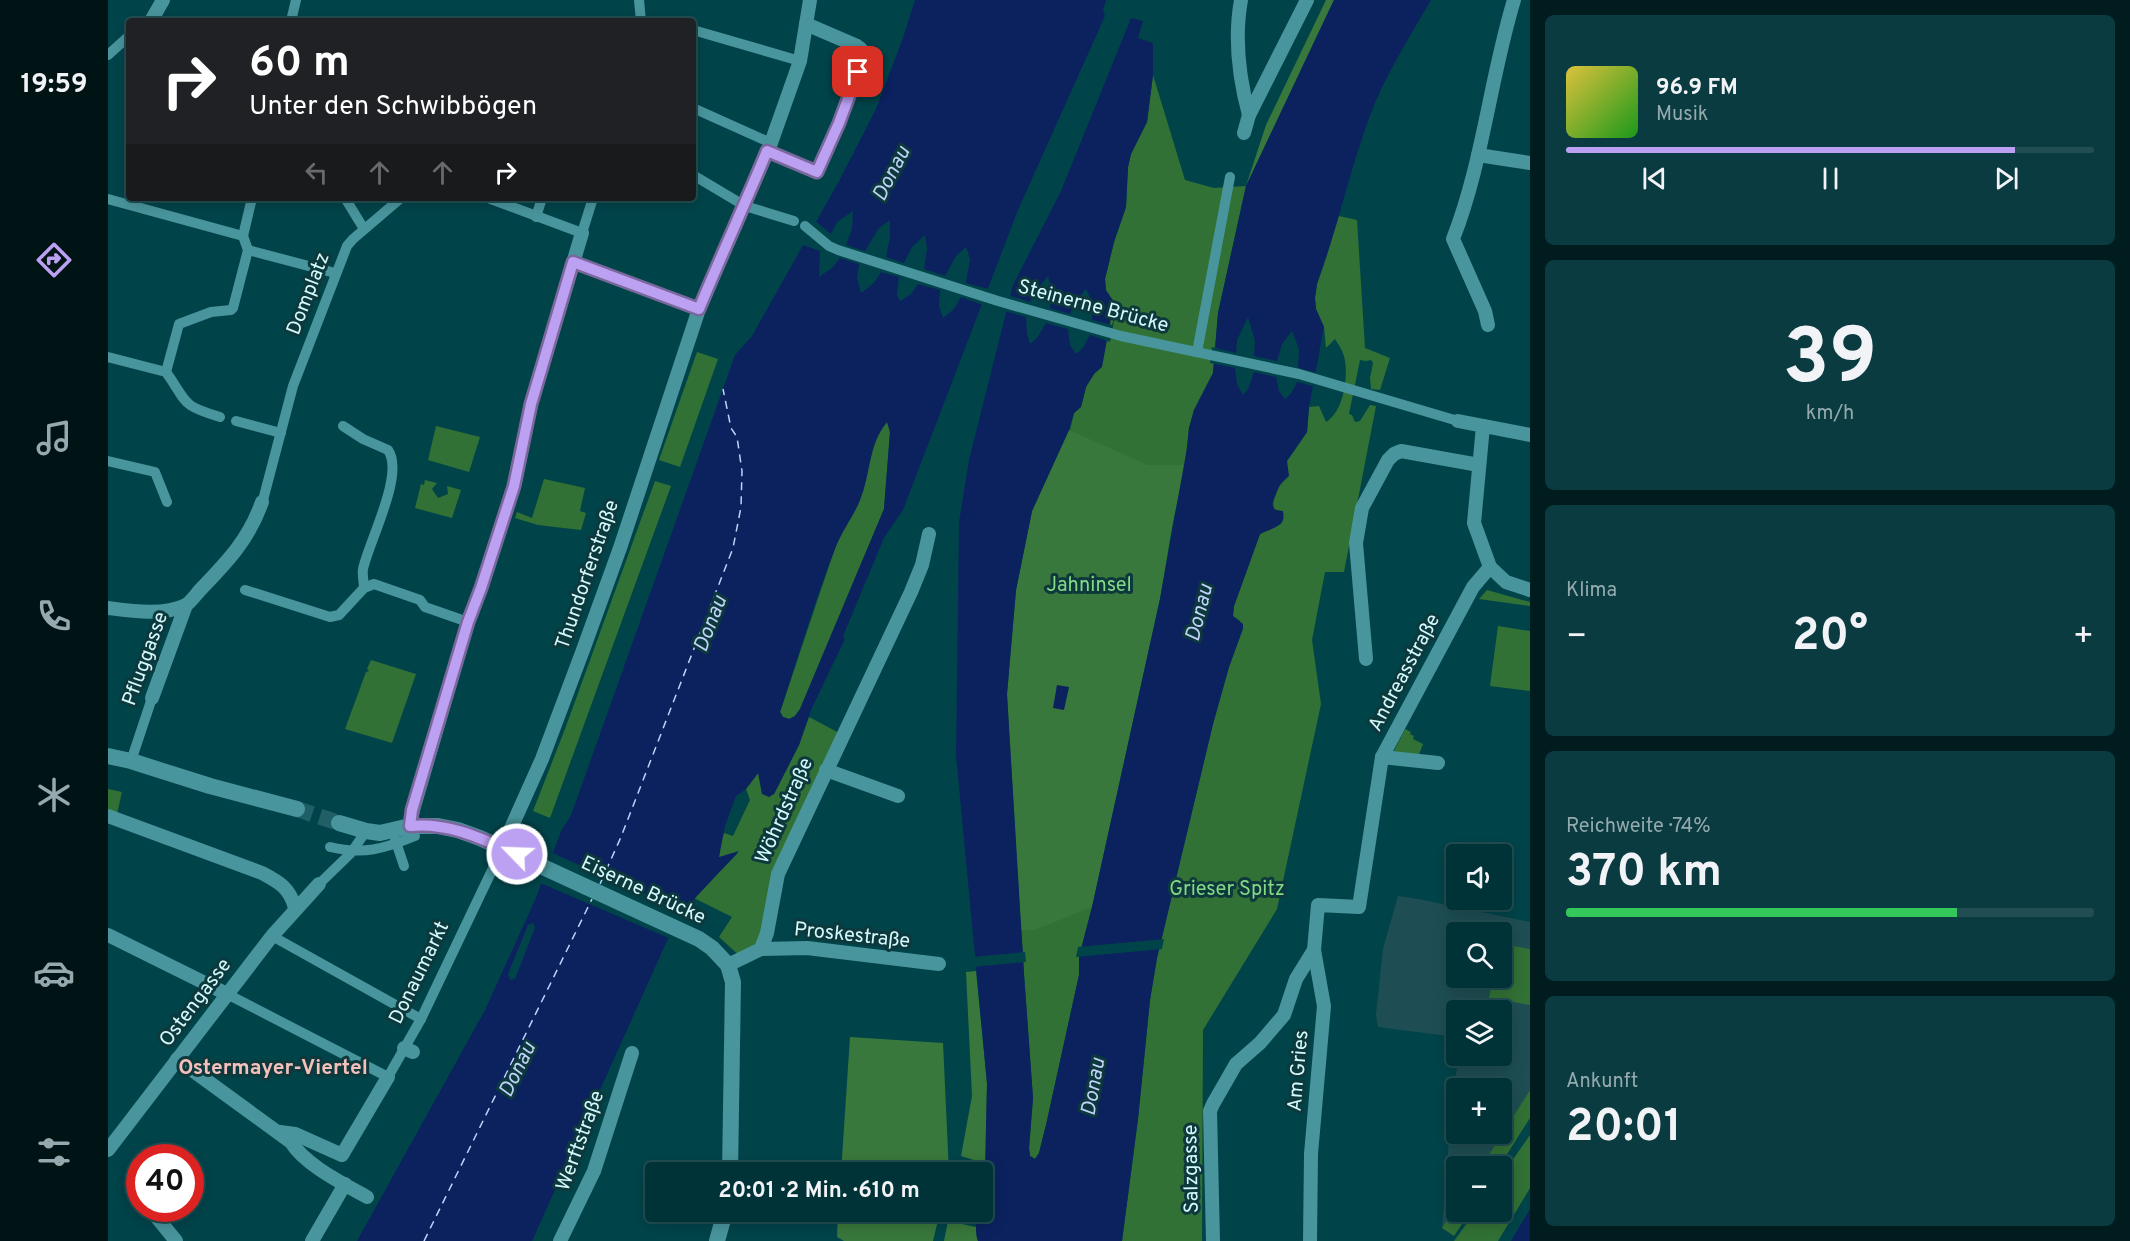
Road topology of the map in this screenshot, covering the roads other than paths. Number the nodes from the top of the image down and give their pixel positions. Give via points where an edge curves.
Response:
1 (163, 0) edge
2 (296, 0) edge
3 (639, 0) edge
4 (810, 0) edge
5 (1240, 0) edge
6 (1307, 0) edge
7 (1514, 0) edge
8 (153, 18) edge
9 (292, 18) edge
10 (644, 18) edge
11 (806, 24) junction
12 (696, 31) edge
13 (126, 39) edge
14 (108, 55) edge
15 (800, 61) junction
16 (696, 110) edge
17 (1249, 115) junction
18 (1244, 133) dead end
19 (769, 147) junction
20 (1478, 155) junction
21 (1530, 162) edge
22 (696, 177) edge
23 (1230, 177) dead end
24 (108, 199) edge
25 (251, 201) edge
26 (347, 201) edge
27 (397, 201) edge
28 (496, 201) edge
29 (541, 201) edge
30 (592, 201) edge
31 (745, 206) junction
32 (536, 217) junction
33 (794, 221) dead end
34 (805, 226) dead end
35 (364, 229) junction
36 (582, 233) junction
37 (243, 236) junction
38 (248, 250) junction
39 (573, 262) junction
40 (335, 273) junction
41 (699, 309) junction
42 (1486, 318) dead end
43 (1197, 352) junction
44 (108, 357) edge
45 (166, 372) junction
46 (220, 417) dead end
47 (236, 421) dead end
48 (1458, 421) joint
49 (343, 426) dead end
50 (1483, 426) junction
51 (282, 429) junction
52 (1530, 435) edge
53 (108, 462) edge
54 (1479, 465) junction
55 (167, 501) dead end
56 (262, 501) joint
57 (928, 534) dead end
58 (1490, 567) junction
59 (364, 588) junction
60 (245, 590) dead end
61 (1530, 590) edge
62 (186, 604) junction
63 (108, 608) edge
64 (468, 622) junction
65 (1366, 658) dead end
66 (152, 698) joint
67 (108, 756) edge
68 (1382, 757) junction
69 (130, 761) junction
70 (1438, 763) dead end
71 (826, 770) junction
72 (898, 796) dead end
73 (297, 809) tunnel mouth
74 (108, 816) edge
75 (339, 823) tunnel mouth
76 (366, 831) junction
77 (413, 831) junction
78 (396, 841) junction
79 (330, 848) dead end
80 (503, 848) junction
81 (351, 853) junction
82 (495, 864) joint
83 (404, 866) dead end
84 (319, 884) joint
85 (1318, 905) joint
86 (295, 908) junction
87 (108, 935) edge
88 (272, 936) junction
89 (761, 949) junction
90 (1314, 950) junction
91 (939, 964) dead end
92 (728, 965) junction
93 (227, 994) junction
94 (421, 1019) junction
95 (632, 1053) dead end
96 (177, 1059) junction
97 (388, 1077) junction
98 (278, 1132) junction
99 (108, 1150) edge
100 (730, 1162) edge
101 (345, 1185) junction
102 (367, 1197) dead end
103 (161, 1222) edge
104 (722, 1222) edge
105 (176, 1241) edge
106 (312, 1241) edge
107 (560, 1241) edge
108 (717, 1241) edge
109 (1213, 1241) edge
110 (1311, 1241) edge

1 - 8 street
2 - 9 street
3 - 10 street
4 - 11 street, Thundorferstraße
5 - 17 street via 1238,57
6 - 17 street
7 - 20 street
11 - 15 street, Thundorferstraße
11 - 19 street via 857,46 862,58 817,172
12 - 15 street
13 - 14 street
15 - 19 street, Thundorferstraße
16 - 19 street
17 - 18 street
19 - 31 street, Thundorferstraße
20 - 21 street
20 - 42 street via 1453,239
22 - 31 street
23 - 43 street
24 - 37 street
25 - 37 street
26 - 35 street
27 - 35 street, Domplatz
28 - 32 street
29 - 32 street
30 - 36 street
31 - 33 street
31 - 41 street, Thundorferstraße
32 - 36 street
34 - 43 street, Steinerne Brücke via 829,246 998,301 1121,336
35 - 40 street, Domplatz via 347,246
36 - 39 street
37 - 38 street
38 - 40 street
38 - 45 street via 233,308 179,324
39 - 41 street
39 - 64 street via 531,404 514,486
40 - 51 street, Domplatz via 293,386
41 - 80 street, Thundorferstraße via 620,548 542,759
43 - 48 street, Steinerne Brücke via 1299,374
44 - 45 street
45 - 46 street via 189,406
47 - 51 street
48 - 50 street
49 - 59 street via 388,450 394,463 362,571
50 - 52 street
50 - 54 street
51 - 56 street, Domplatz
53 - 55 street via 156,472
54 - 58 street via 1474,522
54 - 65 street via 1401,451 1388,460 1362,508 1356,543
56 - 62 street via 254,526
57 - 71 street, Wöhrdstraße via 911,592
58 - 61 street via 1506,582
58 - 68 street, Andreasstraße via 1473,587
59 - 60 street via 339,615 330,617
59 - 64 street via 374,584
62 - 63 street via 163,611
62 - 66 street, Pfluggasse
64 - 77 street via 412,810
66 - 69 street, Pfluggasse
67 - 69 street
68 - 70 street
68 - 85 street, Andreasstraße via 1359,907
69 - 73 street
71 - 72 street
71 - 89 street, Wöhrdstraße via 778,874
74 - 86 street via 279,881 288,890
75 - 76 street, Eiserne Brücke
76 - 77 street, Eiserne Brücke
76 - 81 street
77 - 78 street
77 - 80 street, Eiserne Brücke via 424,824 451,828
78 - 81 street
78 - 83 street
79 - 81 street
80 - 82 street, Donaumarkt
80 - 92 street, Eiserne Brücke via 683,931 712,948
81 - 84 street
82 - 94 street, Donaumarkt via 465,912
84 - 86 street, Ostengasse
85 - 90 street, Am Gries
86 - 88 street, Ostengasse
87 - 93 street
88 - 93 street, Ostengasse
88 - 94 street
89 - 91 street, Proskestraße via 807,948
89 - 92 street
90 - 109 street, Salzgasse via 1296,979 1284,1015 1236,1064 1210,1111
90 - 110 street, Am Gries via 1324,1006 1311,1154
92 - 100 street via 733,982
93 - 96 street, Ostengasse
93 - 97 street
94 - 97 street, Donaumarkt via 409,1050
95 - 107 street, Werftstraße via 594,1171
96 - 98 street
96 - 99 street, Ostengasse
97 - 98 street, Donaumarkt via 342,1155 295,1134
98 - 101 street
101 - 102 street
101 - 106 street
103 - 105 street
104 - 108 street

